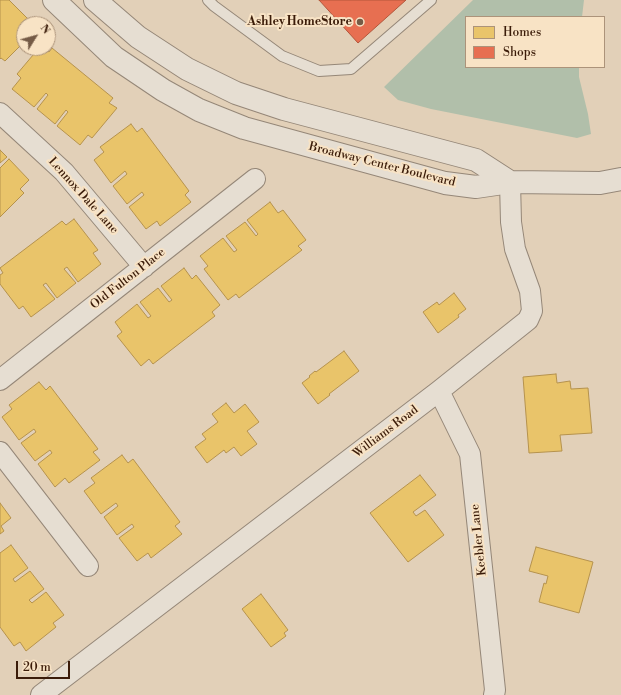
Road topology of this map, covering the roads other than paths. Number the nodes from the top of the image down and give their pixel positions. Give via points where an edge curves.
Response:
1 (54, 0) edge
2 (95, 0) edge
3 (208, 0) edge
4 (431, 0) edge
5 (0, 113) edge
6 (255, 179) dead end
7 (621, 180) edge
8 (510, 182) junction
9 (144, 266) junction
10 (0, 380) edge
11 (439, 391) junction
12 (0, 452) edge
13 (88, 566) dead end
14 (41, 695) edge
15 (494, 695) edge

1 - 8 street, Broadway Center Boulevard via 114,57 198,110 244,128 445,183 476,187
2 - 8 street via 138,37 187,69 236,93 284,109 476,160
3 - 4 lane via 282,56 319,71 351,69
5 - 9 street, Lennox Dale Lane via 64,172
6 - 9 street, Old Fulton Place
7 - 8 street via 600,183
8 - 11 street, Williams Road via 515,249 530,291 532,311 528,320
9 - 10 street, Old Fulton Place
11 - 14 street, Williams Road
11 - 15 street, Keebler Lane via 470,454
12 - 13 street

